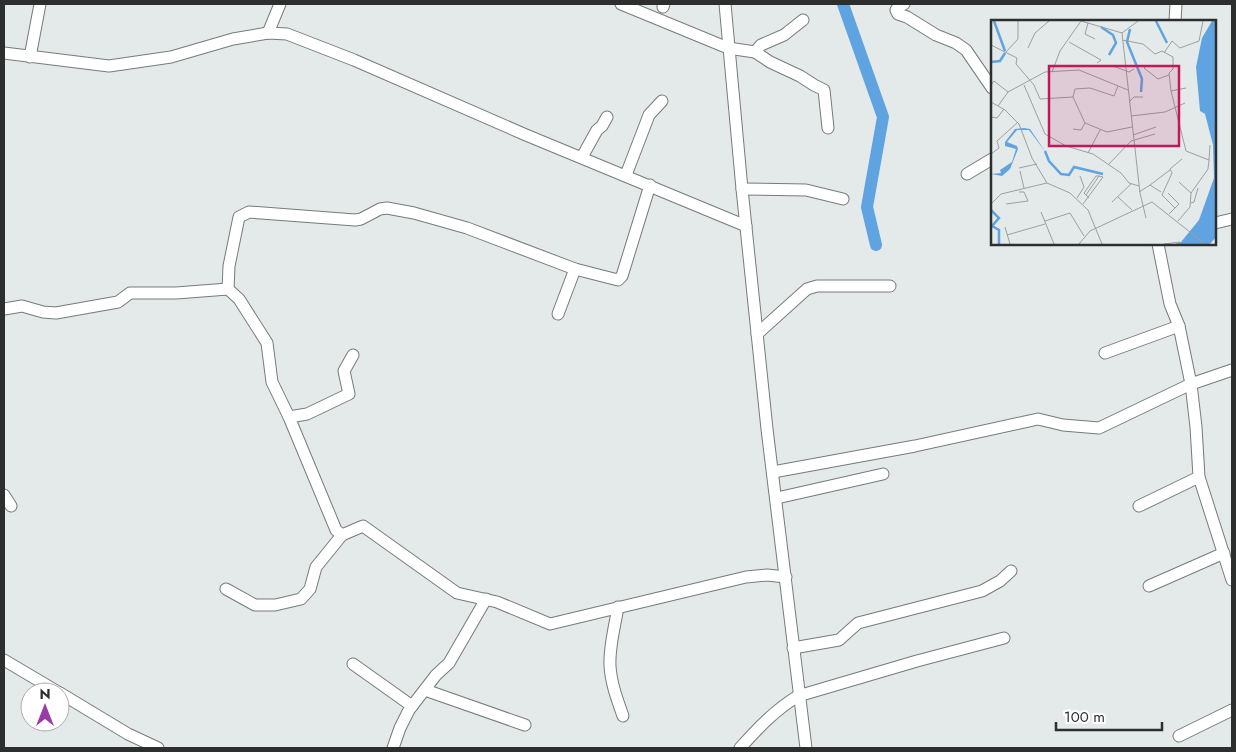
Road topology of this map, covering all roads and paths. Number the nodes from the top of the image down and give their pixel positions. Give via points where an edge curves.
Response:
1 (40, 4) edge
2 (280, 4) edge
3 (621, 4) edge
4 (726, 4) edge
5 (904, 4) edge
6 (1176, 4) edge
7 (803, 20) dead end
8 (1176, 20) edge
9 (268, 33) junction
10 (728, 48) junction
11 (755, 52) junction
12 (4, 53) edge
13 (30, 57) junction
14 (991, 87) edge
15 (662, 101) dead end
16 (607, 117) dead end
17 (828, 128) dead end
18 (582, 157) junction
19 (991, 160) edge
20 (966, 174) dead end
21 (626, 175) junction
22 (650, 185) junction
23 (742, 189) junction
24 (843, 199) dead end
25 (1232, 219) edge
26 (1216, 223) edge
27 (746, 226) junction
28 (1158, 245) edge
29 (575, 269) junction
30 (890, 286) dead end
31 (228, 289) junction
32 (4, 309) edge
33 (558, 314) dead end
34 (1179, 326) junction
35 (757, 334) junction
36 (1105, 353) dead end
37 (353, 355) dead end
38 (1232, 370) edge
39 (1192, 384) junction
40 (289, 417) junction
41 (773, 472) junction
42 (883, 474) dead end
43 (1198, 477) junction
44 (4, 495) edge
45 (777, 498) junction
46 (11, 506) dead end
47 (1139, 506) dead end
48 (342, 535) junction
49 (1224, 553) junction
50 (1011, 571) dead end
51 (786, 577) junction
52 (1232, 580) edge
53 (1149, 586) dead end
54 (226, 589) dead end
55 (486, 599) junction
56 (618, 607) junction
57 (1004, 638) dead end
58 (793, 648) junction
59 (4, 660) edge
60 (353, 664) dead end
61 (41, 682) edge
62 (425, 690) junction
63 (798, 696) junction
64 (70, 700) edge
65 (412, 706) junction
66 (1232, 710) edge
67 (623, 716) dead end
68 (525, 724) dead end
69 (1179, 736) dead end
70 (158, 748) edge
71 (393, 748) edge
72 (740, 748) edge
73 (806, 748) edge

1 - 13 street
2 - 9 street
3 - 10 street
4 - 10 street
5 - 14 street via 898,6 898,14 966,50
6 - 8 street
7 - 11 street via 784,36
9 - 13 street via 171,57 124,64 89,64
9 - 18 street via 288,34
10 - 11 street
10 - 23 street
11 - 17 street via 824,90
12 - 13 street
15 - 21 street via 649,115
16 - 18 street
18 - 21 street
19 - 20 street
21 - 22 street
22 - 27 street
22 - 29 street via 620,279 614,281
23 - 24 street via 806,190
23 - 27 street
25 - 26 street
27 - 35 street
28 - 34 street via 1170,304
29 - 31 street via 467,228 398,210 380,208 355,220 249,212 239,217
29 - 33 street
30 - 35 street via 817,286 807,289
31 - 32 street via 130,293 118,302 56,313 22,306
31 - 40 street via 267,343 272,382
34 - 36 street
34 - 39 street
35 - 41 street
37 - 40 street via 344,372 349,394 307,414
38 - 39 street
39 - 41 street via 1099,428 1038,419
39 - 43 street
40 - 48 street via 336,530
41 - 45 street
42 - 45 street
43 - 47 street
43 - 49 street
44 - 46 street
45 - 51 street
48 - 54 street via 316,567 310,589 301,599 275,605 255,605
48 - 55 street via 363,526 457,593
49 - 52 street
49 - 53 street
50 - 58 street via 982,591 863,621 839,640
51 - 56 street via 746,577
51 - 58 street
55 - 56 street via 550,624
55 - 62 street via 449,663
56 - 67 street via 610,666 614,692
57 - 63 street
58 - 63 street
59 - 61 street
60 - 65 street
62 - 65 street
62 - 68 street
63 - 72 street via 781,706
63 - 73 street
64 - 70 street
65 - 71 street
66 - 69 street

